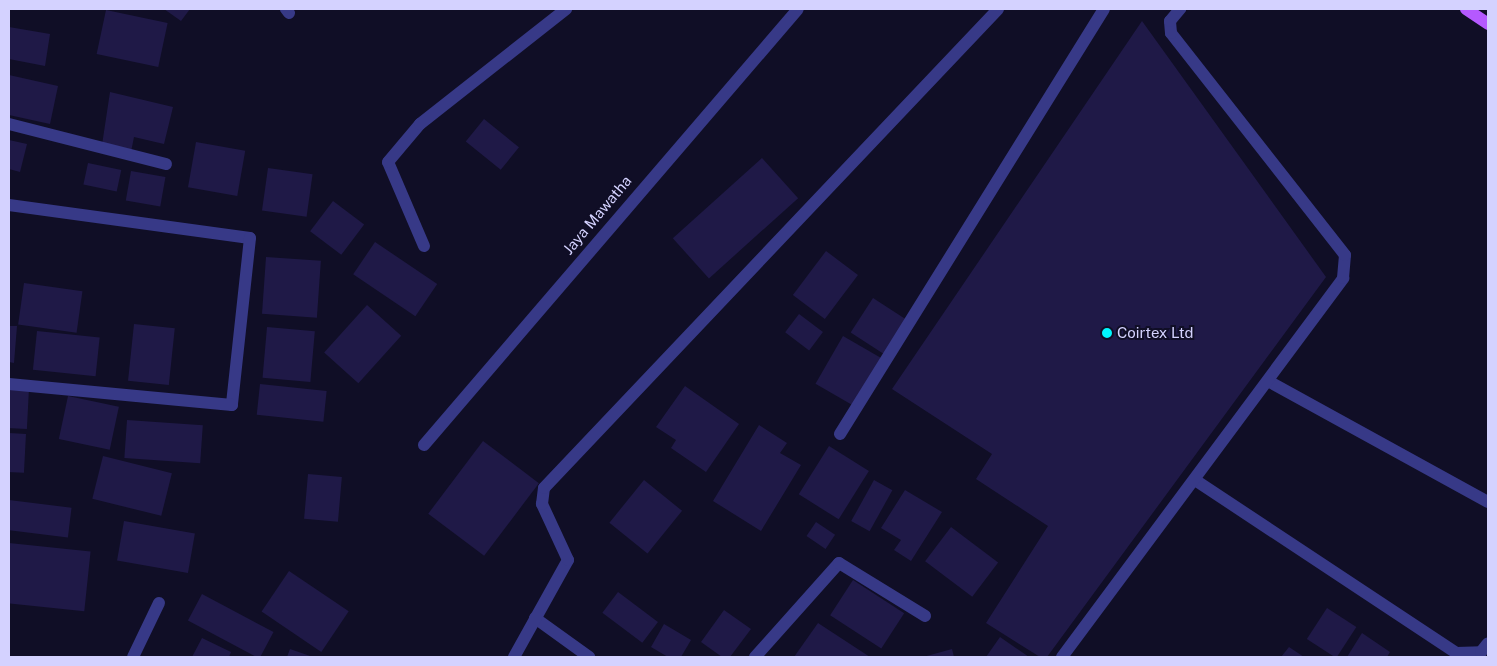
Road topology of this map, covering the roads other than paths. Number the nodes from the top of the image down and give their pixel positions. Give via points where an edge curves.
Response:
1 (566, 9) edge
2 (798, 9) edge
3 (998, 9) edge
4 (1104, 9) edge
5 (1180, 9) edge
6 (1466, 9) edge
7 (1488, 24) edge
8 (9, 124) edge
9 (166, 164) dead end
10 (9, 205) edge
11 (424, 246) dead end
12 (1268, 380) junction
13 (9, 384) edge
14 (840, 434) dead end
15 (424, 445) dead end
16 (1195, 480) junction
17 (1488, 502) edge
18 (159, 603) dead end
19 (925, 616) dead end
20 (535, 618) junction
21 (1488, 643) edge
22 (134, 657) edge
23 (514, 657) edge
24 (589, 657) edge
25 (756, 657) edge
26 (1062, 657) edge

1 - 11 street via 420,124 388,162
2 - 15 street, Jaya Mawatha
3 - 20 street via 544,488 542,504 568,560
4 - 14 street
5 - 12 street via 1170,21 1171,33 1344,255 1343,278
6 - 7 main road
8 - 9 street
10 - 13 street via 250,238 232,405
12 - 16 street
12 - 17 street
16 - 21 street via 1456,654 1482,652
16 - 26 street
18 - 22 street
19 - 25 street via 839,562
20 - 23 street
20 - 24 street

